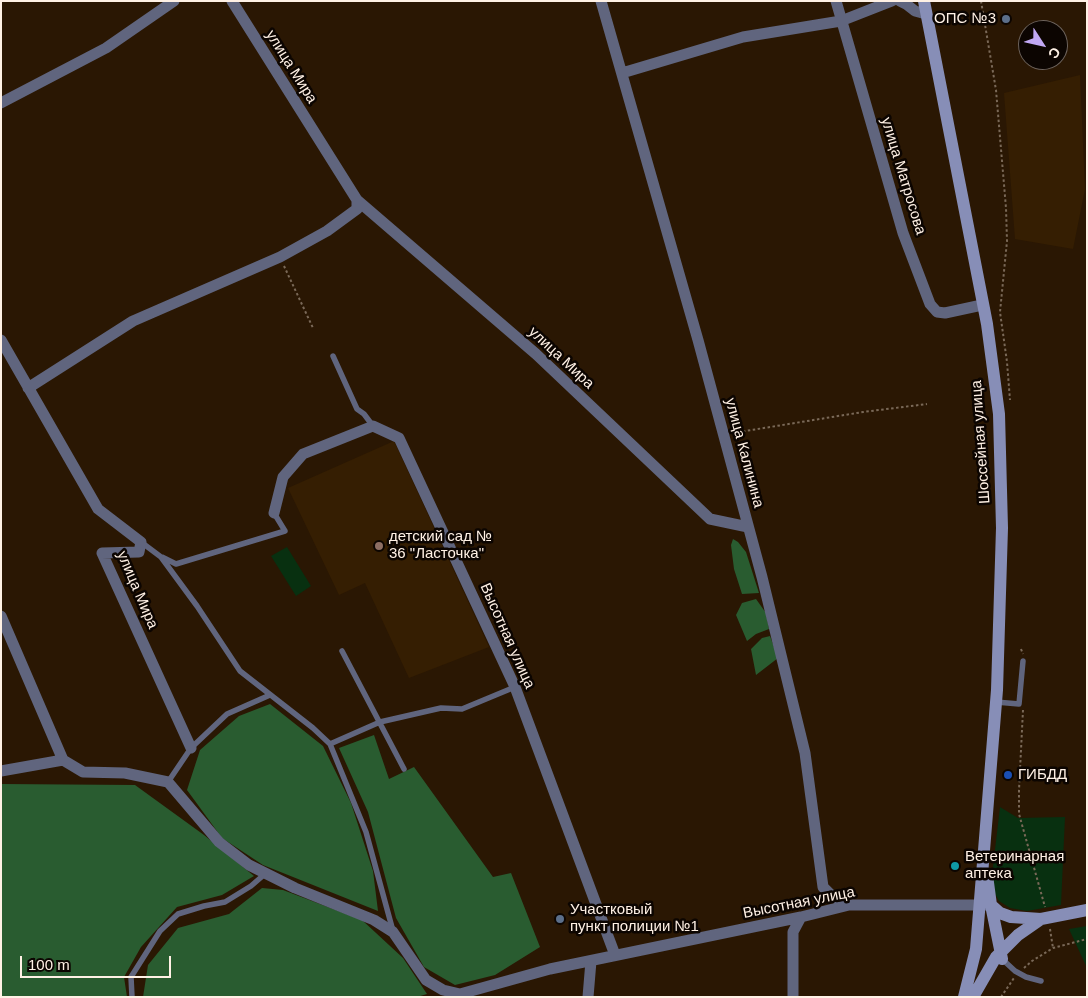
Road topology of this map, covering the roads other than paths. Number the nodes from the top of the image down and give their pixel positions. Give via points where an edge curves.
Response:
1 (174, 1) edge
2 (232, 1) edge
3 (601, 1) edge
4 (836, 1) edge
5 (892, 1) edge
6 (900, 1) edge
7 (924, 1) edge
8 (926, 14) junction
9 (841, 21) junction
10 (622, 73) junction
11 (1, 103) edge
12 (357, 200) junction
13 (982, 305) junction
14 (1, 340) edge
15 (333, 356) dead end
16 (28, 388) junction
17 (373, 426) junction
18 (274, 513) joint
19 (748, 527) junction
20 (141, 542) junction
21 (161, 557) junction
22 (1, 616) edge
23 (342, 650) dead end
24 (1024, 658) road end
25 (515, 687) junction
26 (270, 695) junction
27 (996, 702) junction
28 (380, 722) junction
29 (330, 744) junction
30 (191, 748) junction
31 (63, 760) junction
32 (404, 769) dead end
33 (1, 771) edge
34 (168, 782) junction
35 (984, 856) junction
36 (266, 873) junction
37 (849, 905) junction
38 (986, 905) junction
39 (1087, 910) edge
40 (1043, 914) junction
41 (801, 917) junction
42 (1087, 917) edge
43 (393, 932) junction
44 (615, 956) junction
45 (1000, 956) junction
46 (590, 960) junction
47 (1041, 981) dead end
48 (454, 995) edge
49 (132, 997) edge
50 (588, 997) edge
51 (793, 997) edge
52 (964, 997) edge
53 (973, 997) edge
54 (980, 997) edge

1 - 11 street via 106,48
2 - 12 street, улица Мира
3 - 10 street, улица Калинина
4 - 9 street, улица Матросова
5 - 9 street
6 - 8 street
7 - 8 street, Шоссейная улица
8 - 13 street, Шоссейная улица
9 - 10 street via 743,37
9 - 13 street, улица Матросова via 903,233 930,304 937,312 945,313
10 - 19 street, улица Калинина
12 - 16 street via 356,209 328,231 280,257 132,321
12 - 19 street, улица Мира via 536,354 710,519
13 - 27 street, Шоссейная улица via 999,424 1002,528
14 - 16 street, улица Мира
15 - 17 lane via 357,409
16 - 20 street, улица Мира via 98,508
17 - 18 street via 303,454 282,477
17 - 25 street, Высотная улица via 399,438
18 - 21 lane via 285,531 176,564
19 - 37 street, улица Калинина via 805,753 822,887
20 - 21 lane
20 - 30 street, улица Мира via 138,552 102,553
21 - 26 lane via 240,672
22 - 31 street
23 - 28 lane
24 - 27 lane via 1019,704
25 - 28 lane via 462,708 441,708
25 - 44 street, Высотная улица
26 - 29 lane
26 - 30 lane via 227,714
27 - 35 street, Шоссейная улица
28 - 29 lane
28 - 32 lane
29 - 43 lane via 366,832
30 - 34 lane
31 - 33 street
31 - 34 street via 83,772 125,773
34 - 36 street, Высотная улица via 219,842 249,865
35 - 38 street
35 - 38 street via 981,882
36 - 43 street, Высотная улица via 374,920
36 - 49 lane via 225,902 178,914 160,931 130,977
37 - 38 street, Высотная улица
37 - 41 street, Высотная улица
38 - 40 street via 1011,917
38 - 45 street
38 - 52 street
39 - 40 street
40 - 45 street
41 - 44 street, Высотная улица
41 - 51 street via 793,932
42 - 45 street via 1042,926
43 - 48 street, Высотная улица via 426,980
44 - 46 street, Высотная улица
45 - 47 lane via 1019,973
45 - 53 street
45 - 54 street
46 - 48 street, Высотная улица
46 - 50 street

